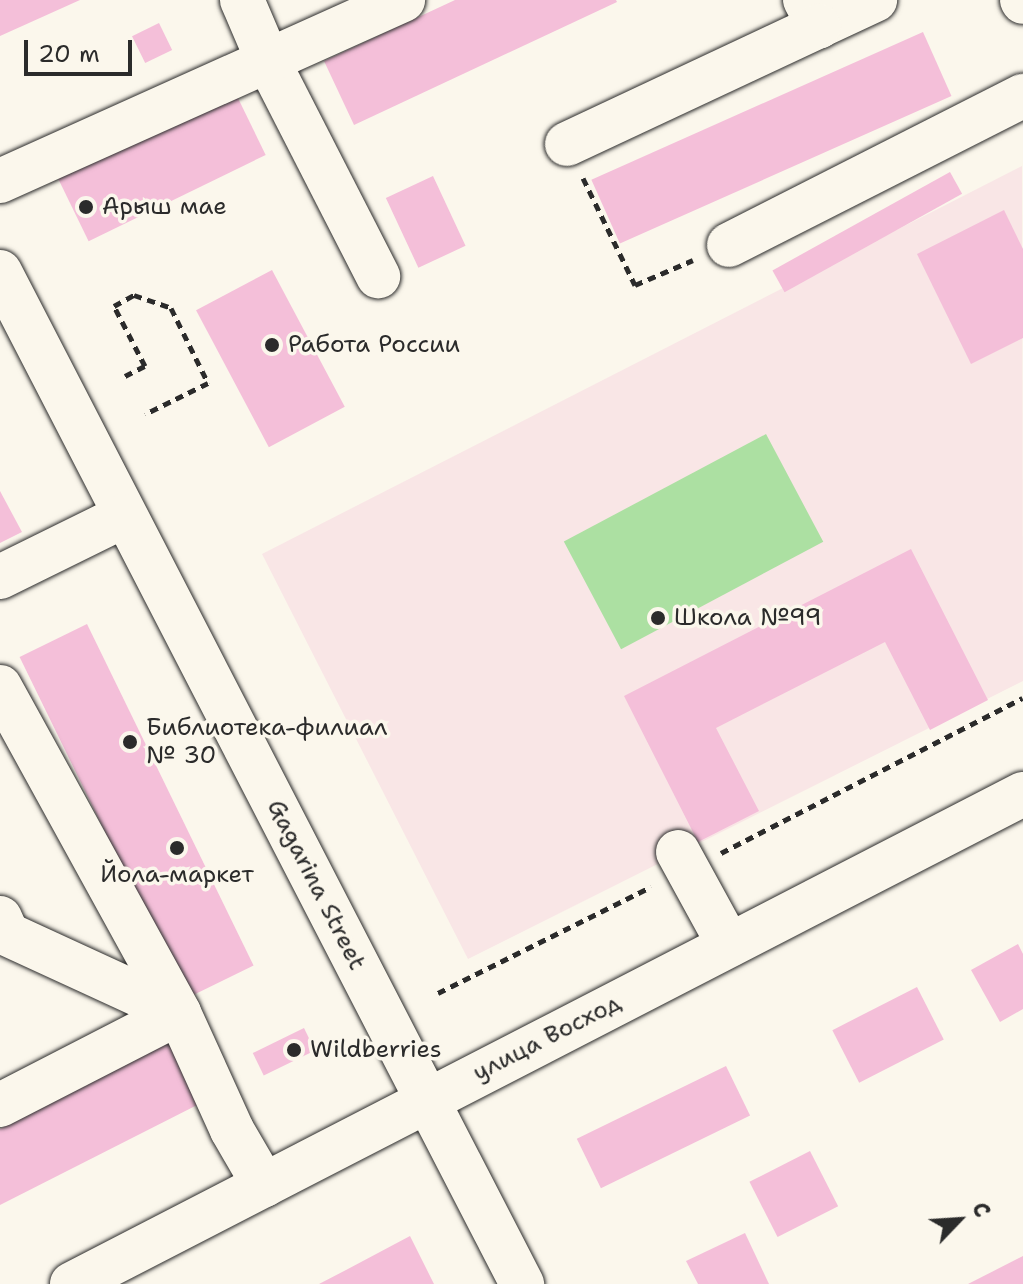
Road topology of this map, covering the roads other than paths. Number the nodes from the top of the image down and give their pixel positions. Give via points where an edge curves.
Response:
1 (242, 0) edge
2 (403, 0) edge
3 (875, 0) edge
4 (812, 13) edge
5 (268, 61) junction
6 (1023, 96) edge
7 (567, 144) road end
8 (0, 181) edge
9 (729, 245) road end
10 (0, 272) edge
11 (378, 276) dead end
12 (124, 516) junction
13 (0, 577) edge
14 (0, 687) edge
15 (1023, 794) edge
16 (683, 860) road end
17 (0, 918) edge
18 (729, 945) junction
19 (179, 1013) junction
20 (426, 1100) junction
21 (0, 1105) edge
22 (264, 1185) junction
23 (125, 1272) edge
24 (72, 1284) edge
25 (522, 1284) edge

1 - 5 street
2 - 5 street
3 - 4 street
4 - 7 street
5 - 8 street
5 - 11 street
6 - 9 street
10 - 12 street, Gagarina Street
12 - 13 street
12 - 20 street, Gagarina Street
14 - 19 street
15 - 18 street, улица Восход
16 - 18 street
17 - 19 street via 7,934
18 - 20 street, улица Восход
19 - 21 street
19 - 22 street via 232,1130
20 - 22 street, улица Восход
20 - 25 street, Gagarina Street
22 - 23 street, улица Восход
23 - 24 street, улица Восход

